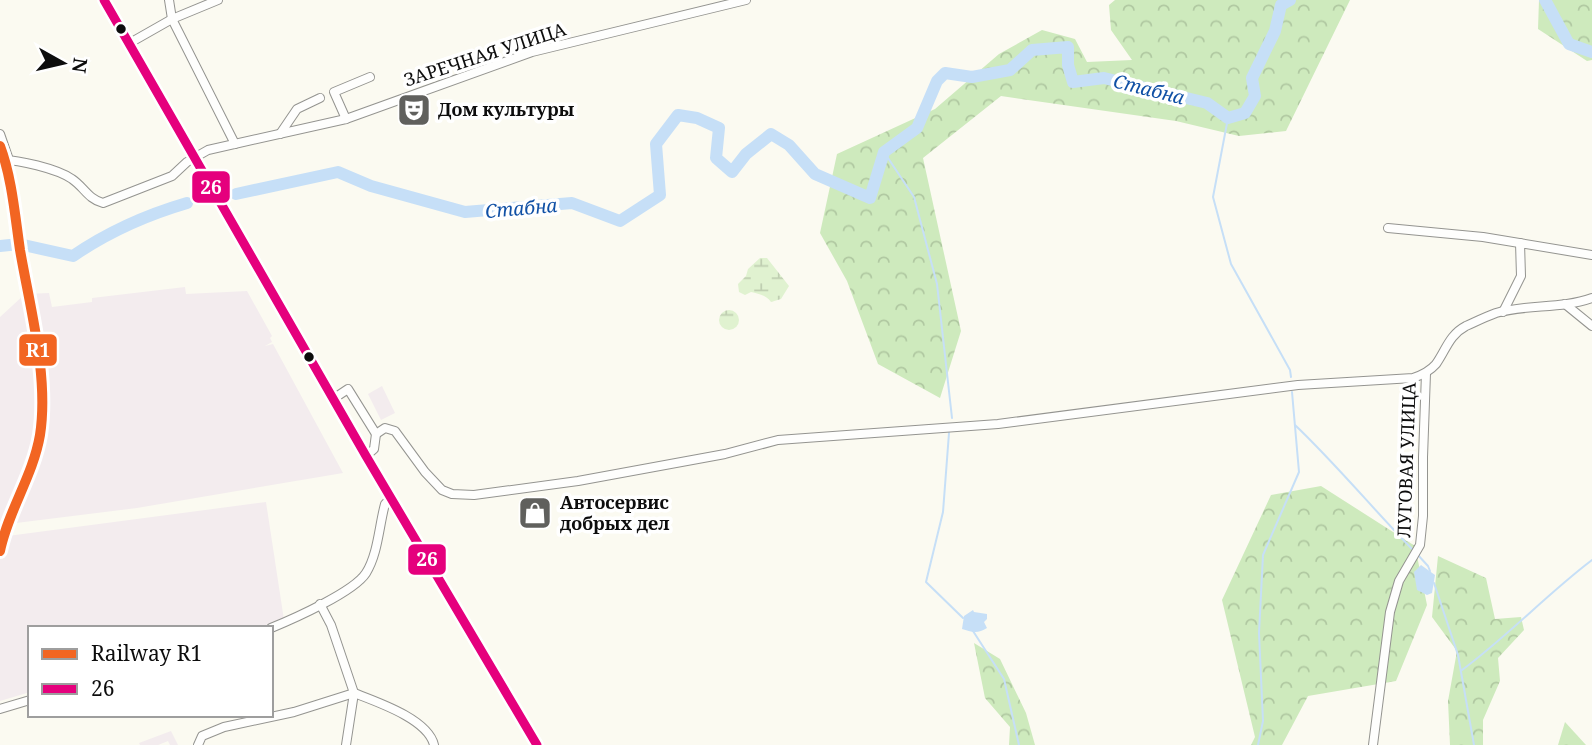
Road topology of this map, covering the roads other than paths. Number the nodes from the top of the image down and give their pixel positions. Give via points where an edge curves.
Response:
1 (104, 0) edge
2 (169, 0) edge
3 (218, 0) edge
4 (746, 0) edge
5 (172, 19) junction
6 (128, 44) junction
7 (370, 77) dead end
8 (320, 97) dead end
9 (346, 119) junction
10 (0, 134) edge
11 (280, 134) junction
12 (235, 144) junction
13 (5, 160) edge
14 (198, 162) junction
15 (1388, 228) dead end
16 (1520, 243) junction
17 (1592, 255) edge
18 (1592, 298) edge
19 (1564, 304) junction
20 (1503, 312) junction
21 (1592, 326) edge
22 (1426, 373) junction
23 (333, 399) junction
24 (376, 434) junction
25 (366, 456) junction
26 (391, 498) junction
27 (320, 604) junction
28 (273, 627) edge
29 (354, 693) junction
30 (28, 701) edge
31 (0, 709) edge
32 (273, 716) edge
33 (271, 717) edge
34 (198, 745) edge
35 (346, 745) edge
36 (434, 745) edge
37 (537, 745) edge
38 (1373, 745) edge

1 - 6 main road
2 - 5 street
3 - 5 street
4 - 9 street, ЗАРЕЧНАЯ УЛИЦА via 532,52
5 - 6 street
5 - 12 street
6 - 14 main road
7 - 9 street via 334,92
8 - 11 street via 298,108
9 - 11 street, ЗАРЕЧНАЯ УЛИЦА
10 - 13 street
11 - 12 street, ЗАРЕЧНАЯ УЛИЦА
12 - 14 street, ЗАРЕЧНАЯ УЛИЦА via 208,150
13 - 14 street, ЗАРЕЧНАЯ УЛИЦА via 19,160 70,177 93,200 103,203
14 - 23 main road
15 - 16 street
16 - 17 street
16 - 20 street via 1521,276
18 - 19 street
19 - 20 street
19 - 21 street
20 - 22 street via 1461,329
22 - 24 street via 998,424 778,440 578,481 474,495 442,490 395,431 385,428
22 - 38 street, ЛУГОВАЯ УЛИЦА via 1423,516 1416,553 1399,581 1390,612
23 - 24 street via 348,389
23 - 25 main road
24 - 25 street via 374,449
25 - 26 main road
26 - 27 street via 385,504 367,571 358,582
26 - 37 main road
27 - 28 street
27 - 29 street
29 - 32 street
29 - 35 street
29 - 36 street via 413,720 432,737
30 - 31 street
33 - 34 street via 224,727 202,736

